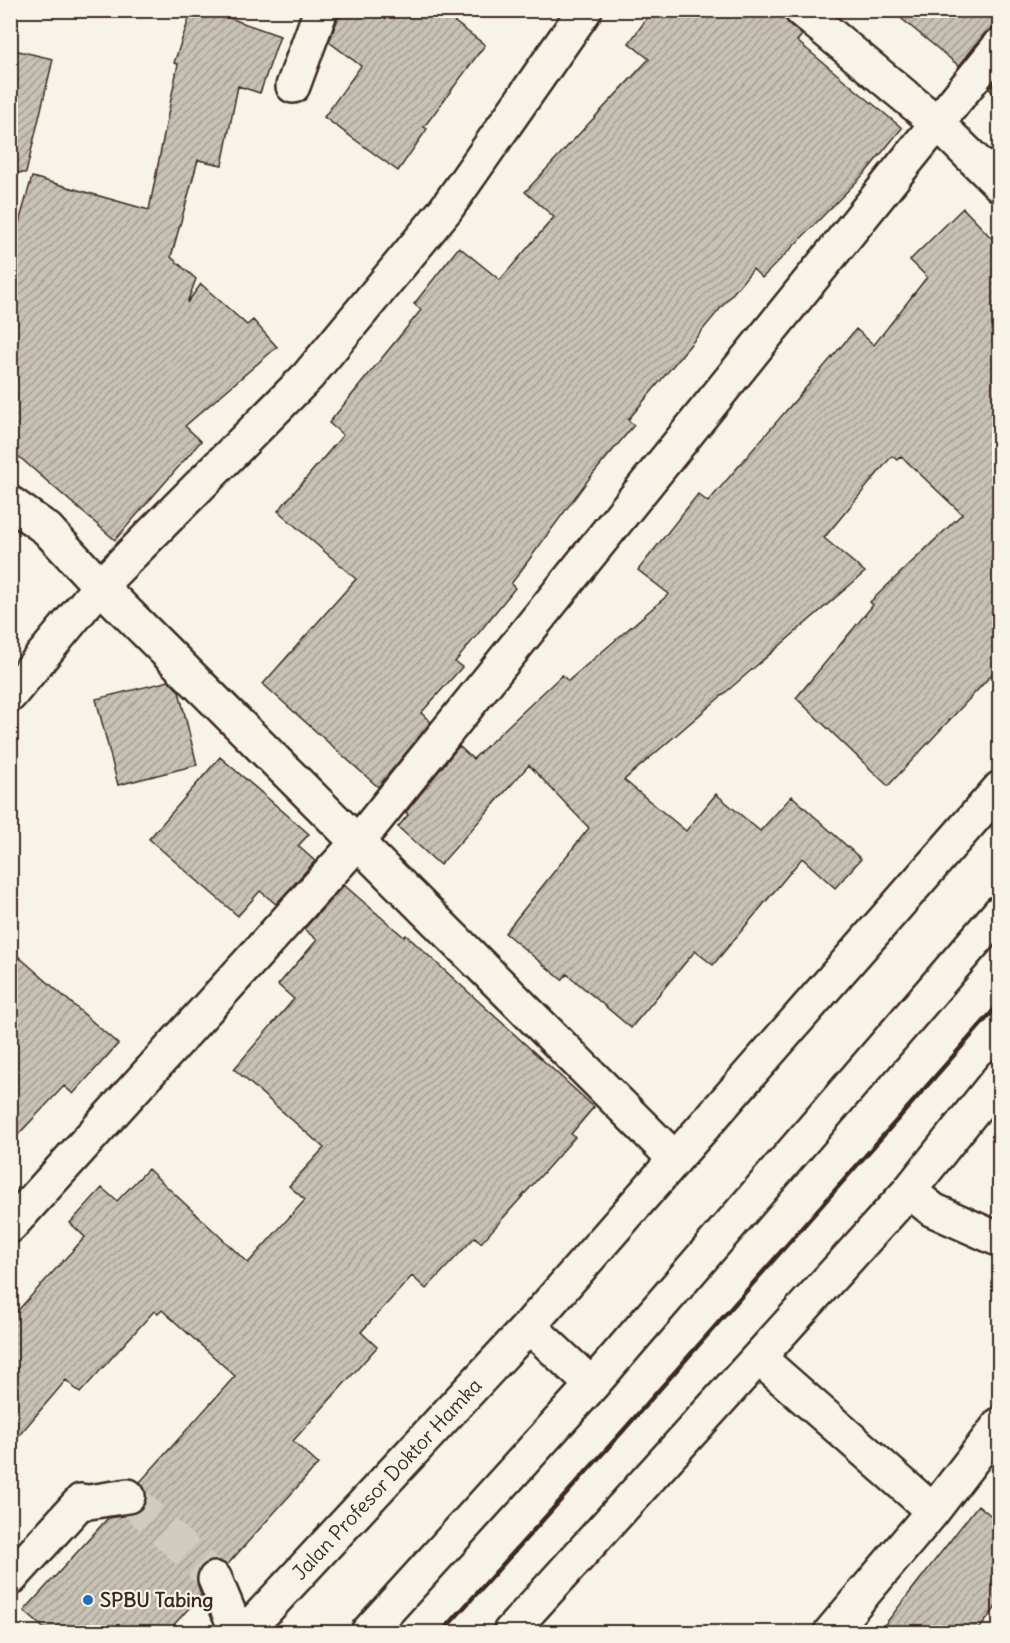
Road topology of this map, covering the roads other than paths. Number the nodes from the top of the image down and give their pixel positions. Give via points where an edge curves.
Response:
1 (321, 10) edge
2 (585, 10) edge
3 (801, 10) edge
4 (999, 45) edge
5 (294, 86) dead end
6 (936, 122) junction
7 (999, 185) edge
8 (10, 503) edge
9 (100, 586) junction
10 (10, 695) edge
11 (999, 788) edge
12 (357, 843) junction
13 (999, 912) edge
14 (999, 1077) edge
15 (675, 1159) junction
16 (909, 1191) junction
17 (10, 1226) edge
18 (999, 1240) edge
19 (529, 1326) junction
20 (759, 1358) junction
21 (592, 1385) junction
22 (999, 1424) edge
23 (128, 1496) dead end
24 (933, 1510) junction
25 (10, 1579) edge
26 (215, 1579) tunnel mouth
27 (237, 1632) edge
28 (245, 1632) edge
29 (368, 1632) edge
30 (510, 1632) edge
31 (831, 1632) edge

1 - 5 main road
2 - 9 main road via 446,209 309,376
3 - 6 main road
4 - 6 main road
6 - 7 main road
6 - 12 main road
8 - 9 main road via 47,529
9 - 10 main road
9 - 12 main road
11 - 15 main road, Jalan Profesor Doktor Hamka
12 - 15 main road
12 - 17 main road
13 - 21 main road
14 - 16 main road
15 - 19 main road, Jalan Profesor Doktor Hamka
16 - 18 main road via 933,1210
16 - 20 main road
19 - 21 main road
19 - 28 main road, Jalan Profesor Doktor Hamka
20 - 24 main road
20 - 30 main road
21 - 29 main road
22 - 24 main road
23 - 25 main road via 81,1501
24 - 31 main road
26 - 27 main road

